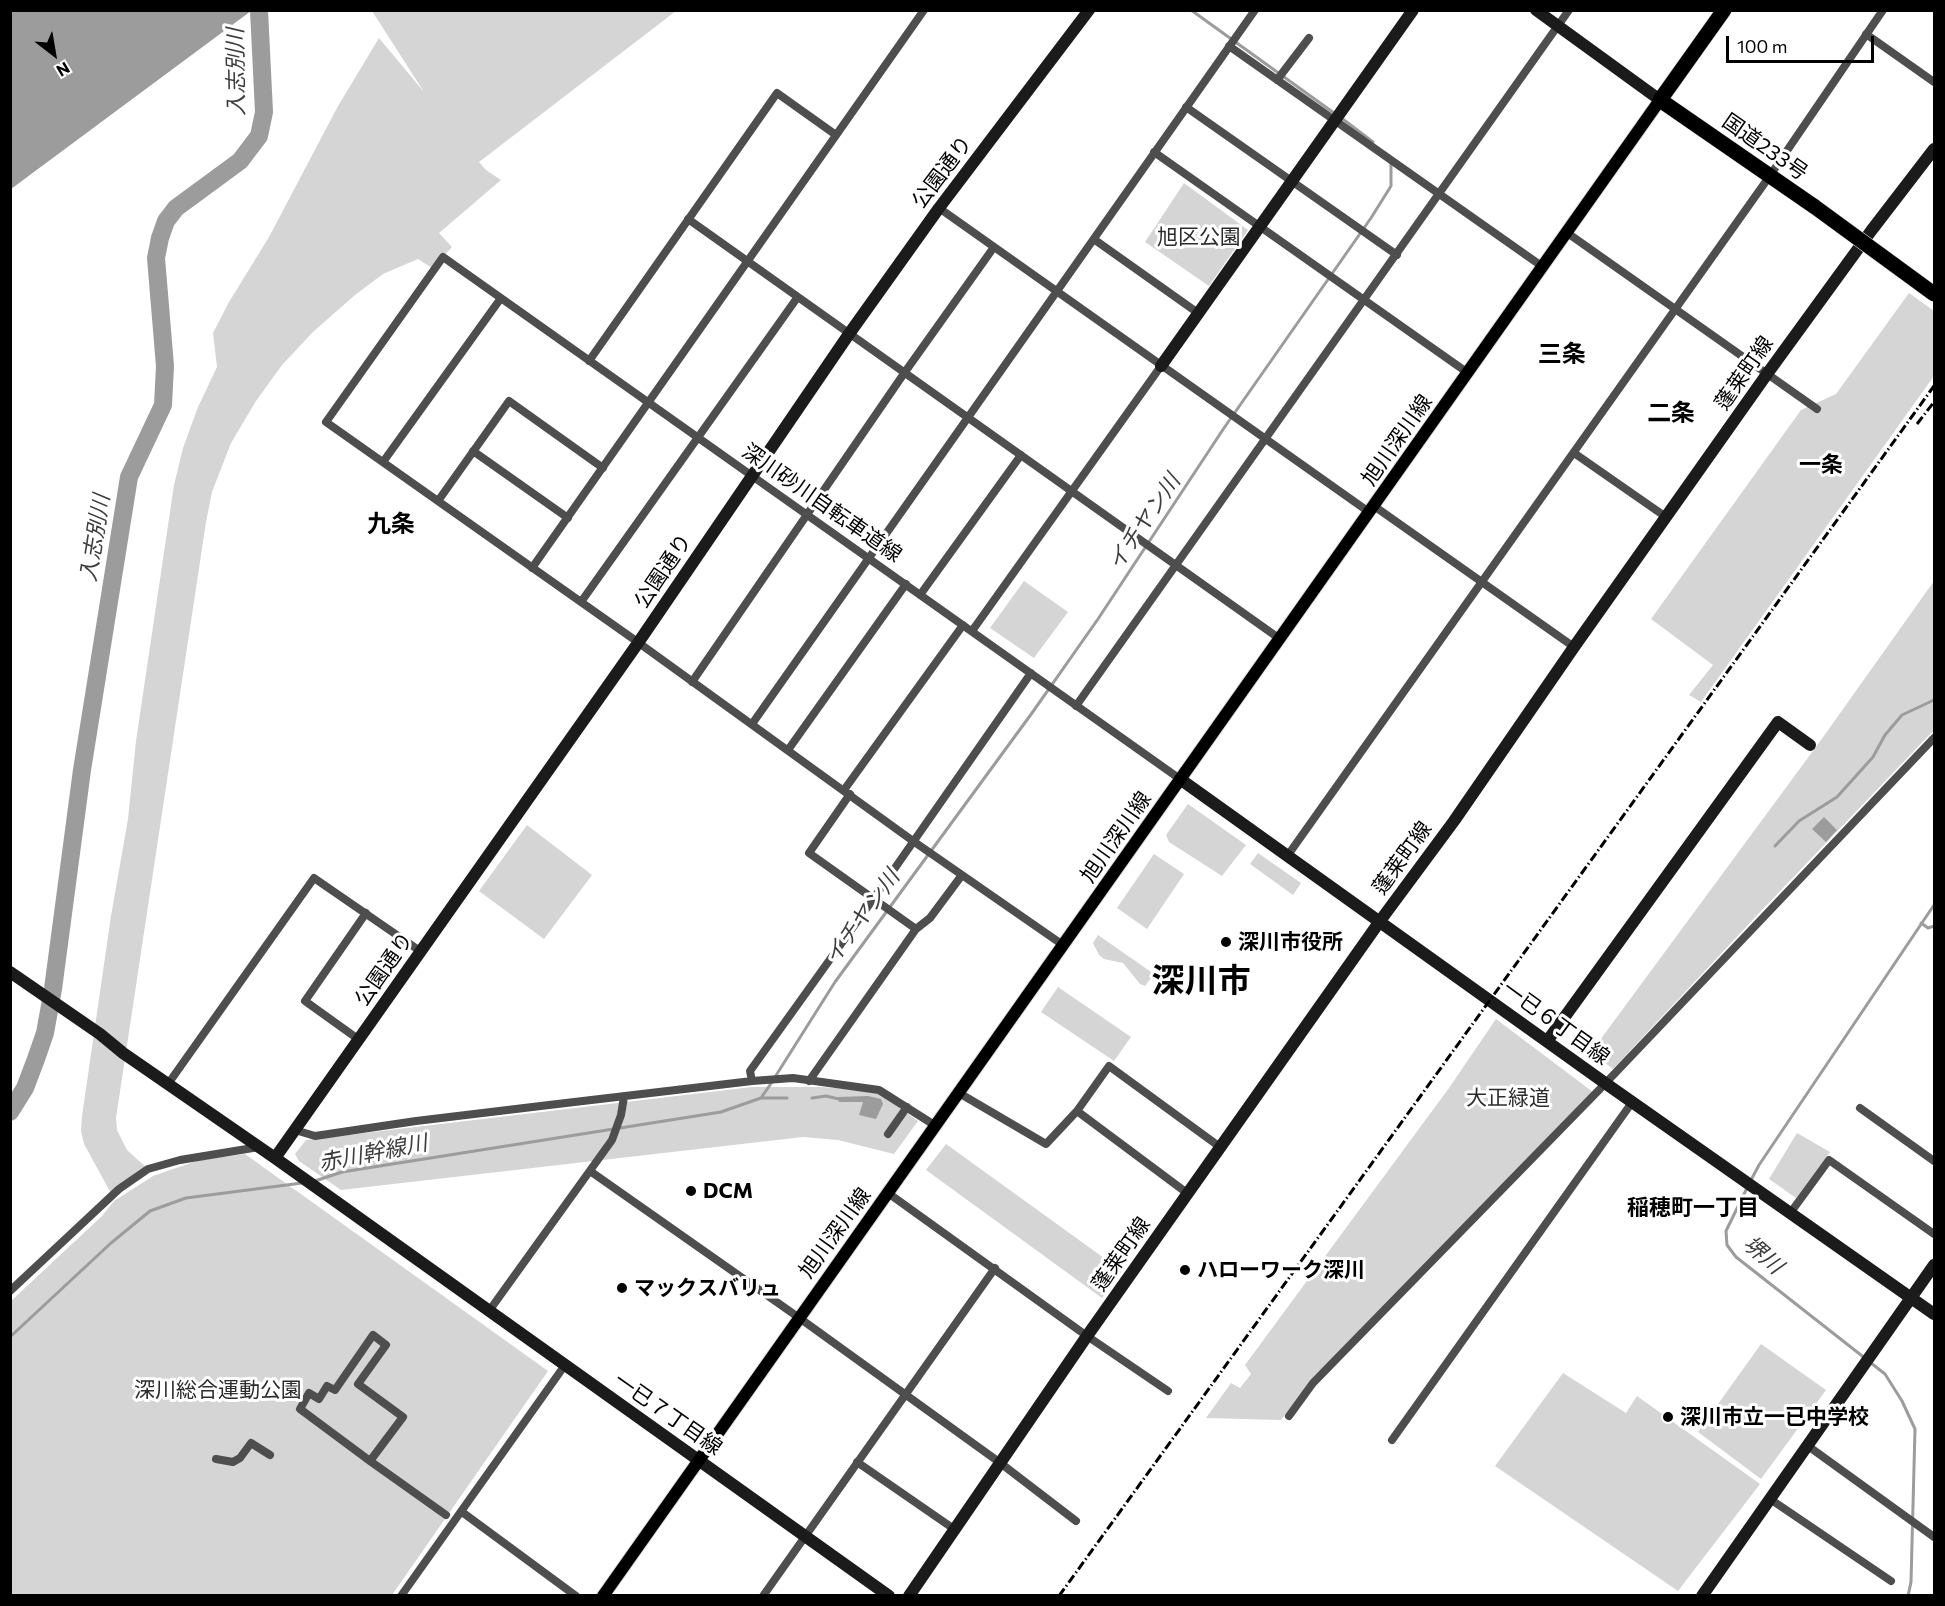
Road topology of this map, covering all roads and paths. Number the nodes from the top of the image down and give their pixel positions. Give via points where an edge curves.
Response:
1 (924, 10) edge
2 (1089, 10) edge
3 (1255, 10) edge
4 (1413, 10) edge
5 (1536, 10) edge
6 (1569, 10) edge
7 (1724, 10) edge
8 (1883, 10) edge
9 (1559, 27) junction
10 (1866, 34) junction
11 (1309, 38) dead end
12 (1229, 46) junction
13 (1277, 80) junction
14 (1935, 82) edge
15 (1660, 100) junction
16 (1186, 107) junction
17 (1335, 121) junction
18 (836, 135) junction
19 (1935, 149) edge
20 (1154, 152) junction
21 (1769, 177) junction
22 (1292, 181) junction
23 (1440, 194) junction
24 (939, 208) junction
25 (687, 219) junction
26 (1260, 226) junction
27 (1566, 232) junction
28 (1095, 240) junction
29 (994, 247) junction
30 (1397, 255) junction
31 (747, 261) junction
32 (1543, 267) junction
33 (1058, 291) junction
34 (1935, 294) edge
35 (501, 298) junction
36 (797, 298) junction
37 (1363, 300) junction
38 (1675, 308) junction
39 (1198, 313) junction
40 (849, 334) junction
41 (589, 361) junction
42 (1161, 366) junction
43 (904, 372) junction
44 (1468, 373) junction
45 (1767, 374) junction
46 (648, 403) junction
47 (1817, 409) dead end
48 (969, 417) junction
49 (698, 438) junction
50 (1265, 440) junction
51 (473, 451) junction
52 (1574, 453) junction
53 (1021, 454) junction
54 (383, 462) junction
55 (603, 468) junction
56 (751, 476) junction
57 (1073, 491) junction
58 (438, 501) junction
59 (1372, 509) junction
60 (807, 514) junction
61 (1666, 517) junction
62 (568, 518) junction
63 (870, 559) junction
64 (1176, 565) junction
65 (532, 568) junction
66 (1481, 582) junction
67 (906, 584) junction
68 (920, 594) junction
69 (581, 602) junction
70 (963, 625) junction
71 (972, 632) junction
72 (1280, 639) junction
73 (638, 643) junction
74 (1574, 646) junction
75 (1031, 673) junction
76 (692, 681) junction
77 (1076, 706) junction
78 (752, 724) junction
79 (1935, 738) edge
80 (1810, 745) dead end
81 (788, 750) junction
82 (1180, 779) junction
83 (847, 792) junction
84 (913, 841) junction
85 (1288, 855) junction
86 (962, 875) junction
87 (874, 898) junction
88 (366, 914) junction
89 (1380, 921) junction
90 (916, 929) junction
91 (1063, 945) junction
92 (420, 951) junction
93 (13, 974) edge
94 (358, 1039) junction
95 (1548, 1040) junction
96 (809, 1080) junction
97 (752, 1081) junction
98 (1605, 1083) junction
99 (168, 1084) junction
100 (959, 1093) junction
101 (624, 1097) junction
102 (1633, 1101) junction
103 (907, 1107) junction
104 (1860, 1108) dead end
105 (1077, 1111) junction
106 (936, 1126) junction
107 (295, 1130) junction
108 (888, 1134) dead end
109 (1220, 1147) junction
110 (259, 1148) junction
111 (275, 1158) junction
112 (1935, 1161) edge
113 (590, 1171) junction
114 (888, 1193) junction
115 (1187, 1193) junction
116 (1791, 1212) junction
117 (1935, 1234) edge
118 (1935, 1265) edge
119 (995, 1268) junction
120 (10, 1291) edge
121 (1911, 1298) junction
122 (489, 1311) junction
123 (1935, 1314) edge
124 (798, 1317) junction
125 (1087, 1336) junction
126 (565, 1365) junction
127 (1168, 1391) dead end
128 (905, 1394) junction
129 (1289, 1416) dead end
130 (1392, 1440) dead end
131 (1808, 1446) junction
132 (270, 1455) dead end
133 (216, 1459) dead end
134 (699, 1460) junction
135 (370, 1461) junction
136 (857, 1462) junction
137 (999, 1462) junction
138 (1770, 1499) junction
139 (462, 1512) junction
140 (446, 1515) dead end
141 (1076, 1521) dead end
142 (954, 1529) junction
143 (805, 1536) junction
144 (1935, 1537) edge
145 (1891, 1581) dead end
146 (402, 1596) edge
147 (576, 1596) edge
148 (603, 1596) edge
149 (763, 1596) edge
150 (890, 1596) edge
151 (909, 1596) edge
152 (1702, 1596) edge

1 - 18 street
2 - 24 street, 公園通り
3 - 12 street
4 - 17 street
5 - 9 street
6 - 9 street
7 - 15 highway
8 - 10 street
9 - 15 street
9 - 23 street
10 - 14 street
10 - 21 street
11 - 13 street
12 - 13 street
12 - 16 street
13 - 17 street
15 - 21 highway, 国道233号
15 - 27 main road, 旭川深川線
16 - 20 street
16 - 22 street
17 - 22 street
17 - 23 street
18 - 25 street via 777,93
18 - 31 street
19 - 45 street, 蓬莱町線
20 - 26 street
20 - 28 street
21 - 34 highway, 国道233号, bridge
21 - 38 street
22 - 26 street
22 - 30 street
23 - 30 street
23 - 32 street
24 - 29 street
24 - 40 street, 公園通り
25 - 31 street
25 - 41 street
26 - 37 street
26 - 39 street
27 - 32 main road, 旭川深川線
27 - 38 street
28 - 33 street
28 - 39 street
29 - 33 street
29 - 43 street
30 - 37 street
31 - 36 street
31 - 46 street
32 - 44 main road, 旭川深川線
33 - 42 street
33 - 48 street
35 - 41 street, 深川砂川自転車道線
35 - 54 street
35 - 54 street, 深川砂川自転車道線 via 443,257 326,422
36 - 40 street
36 - 49 street
37 - 44 street
37 - 50 street
38 - 45 street
38 - 52 street
39 - 42 street
40 - 43 street
40 - 56 street, 公園通り
41 - 46 street, 深川砂川自転車道線
42 - 50 street
42 - 57 street
43 - 48 street
43 - 60 street
44 - 59 main road, 旭川深川線
45 - 47 street
45 - 61 street, 蓬莱町線
46 - 49 street, 深川砂川自転車道線
46 - 55 street
48 - 53 street
48 - 63 street
49 - 56 street, 深川砂川自転車道線
49 - 69 street
50 - 59 street
50 - 64 street
51 - 55 street via 509,401
51 - 58 street
51 - 62 street
52 - 61 street
52 - 66 street
53 - 57 street
53 - 68 street
54 - 58 street
55 - 62 street
56 - 60 street, 深川砂川自転車道線
56 - 73 street, 公園通り
57 - 64 street
57 - 71 street
58 - 65 street
59 - 66 street
59 - 72 main road, 旭川深川線
60 - 63 street, 深川砂川自転車道線
60 - 76 street
61 - 74 street, 蓬莱町線
62 - 65 street
63 - 67 street, 深川砂川自転車道線
63 - 78 street
64 - 72 street
64 - 77 street
65 - 69 street
66 - 74 street
66 - 85 street
67 - 68 street, 深川砂川自転車道線
67 - 81 street
68 - 70 street, 深川砂川自転車道線
69 - 73 street
70 - 71 street, 深川砂川自転車道線
70 - 83 street
71 - 75 street, 深川砂川自転車道線
72 - 82 main road, 旭川深川線
73 - 76 street
73 - 92 street, 公園通り
74 - 89 street, 蓬莱町線
75 - 77 street, 深川砂川自転車道線
75 - 84 street
76 - 78 street
77 - 82 street, 深川砂川自転車道線
78 - 81 street
79 - 98 street
80 - 95 street via 1778,722
81 - 83 street
82 - 85 street, 一已６丁目線
82 - 91 main road, 旭川深川線
83 - 84 street
83 - 87 street via 809,853
84 - 86 street
84 - 87 street
85 - 89 street, 一已６丁目線
86 - 90 street via 930,918
86 - 91 street
87 - 90 street
87 - 97 street via 750,1071
88 - 92 street
88 - 94 street via 305,1001
88 - 99 street via 314,878
89 - 95 street, 一已６丁目線
89 - 109 street, 蓬莱町線
90 - 96 street
91 - 100 main road, 旭川深川線
92 - 94 street, 公園通り
93 - 99 street, 一已７丁目線
94 - 107 street, 公園通り
95 - 98 street, 一已６丁目線
96 - 97 street
96 - 103 street via 879,1090
97 - 101 street
98 - 102 street, 一已６丁目線
98 - 129 street via 1313,1383
99 - 110 street, 一已７丁目線
100 - 105 street via 1046,1144
100 - 106 main road, 旭川深川線
101 - 107 street via 315,1136
101 - 113 street via 612,1140
102 - 116 street, 一已６丁目線
102 - 130 street
103 - 106 street
103 - 108 street
104 - 112 street
105 - 109 street via 1109,1066
105 - 115 street
106 - 114 main road, 旭川深川線
107 - 111 street, 公園通り
109 - 115 street, 蓬莱町線
110 - 111 street, 一已７丁目線
110 - 120 street via 191,1157 148,1169 112,1194
111 - 122 street, 一已７丁目線
113 - 122 street
113 - 124 street
114 - 119 street
114 - 124 main road, 旭川深川線
115 - 125 street, 蓬莱町線
116 - 117 street via 1829,1160
116 - 121 street, 一已６丁目線
118 - 121 street
119 - 125 street
119 - 128 street
121 - 123 street, 一已６丁目線
121 - 131 street
122 - 126 street, 一已７丁目線
124 - 128 street
124 - 134 main road, 旭川深川線
125 - 127 street
125 - 137 street, 蓬莱町線
126 - 134 street, 一已７丁目線
126 - 139 street
128 - 136 street
128 - 137 street
131 - 138 street
131 - 144 street
132 - 133 street via 251,1443 233,1462
134 - 143 street, 一已７丁目線
134 - 148 main road, 旭川深川線
135 - 135 street via 300,1409 309,1393 319,1399 327,1386 334,1390 373,1335 386,1345 358,1384 403,1418
135 - 140 street
136 - 142 street
136 - 143 street
137 - 141 street
137 - 142 street, 蓬莱町線
138 - 145 street
138 - 152 street
139 - 146 street
139 - 147 street
142 - 151 street, 蓬莱町線
143 - 149 street
143 - 150 street, 一已７丁目線

